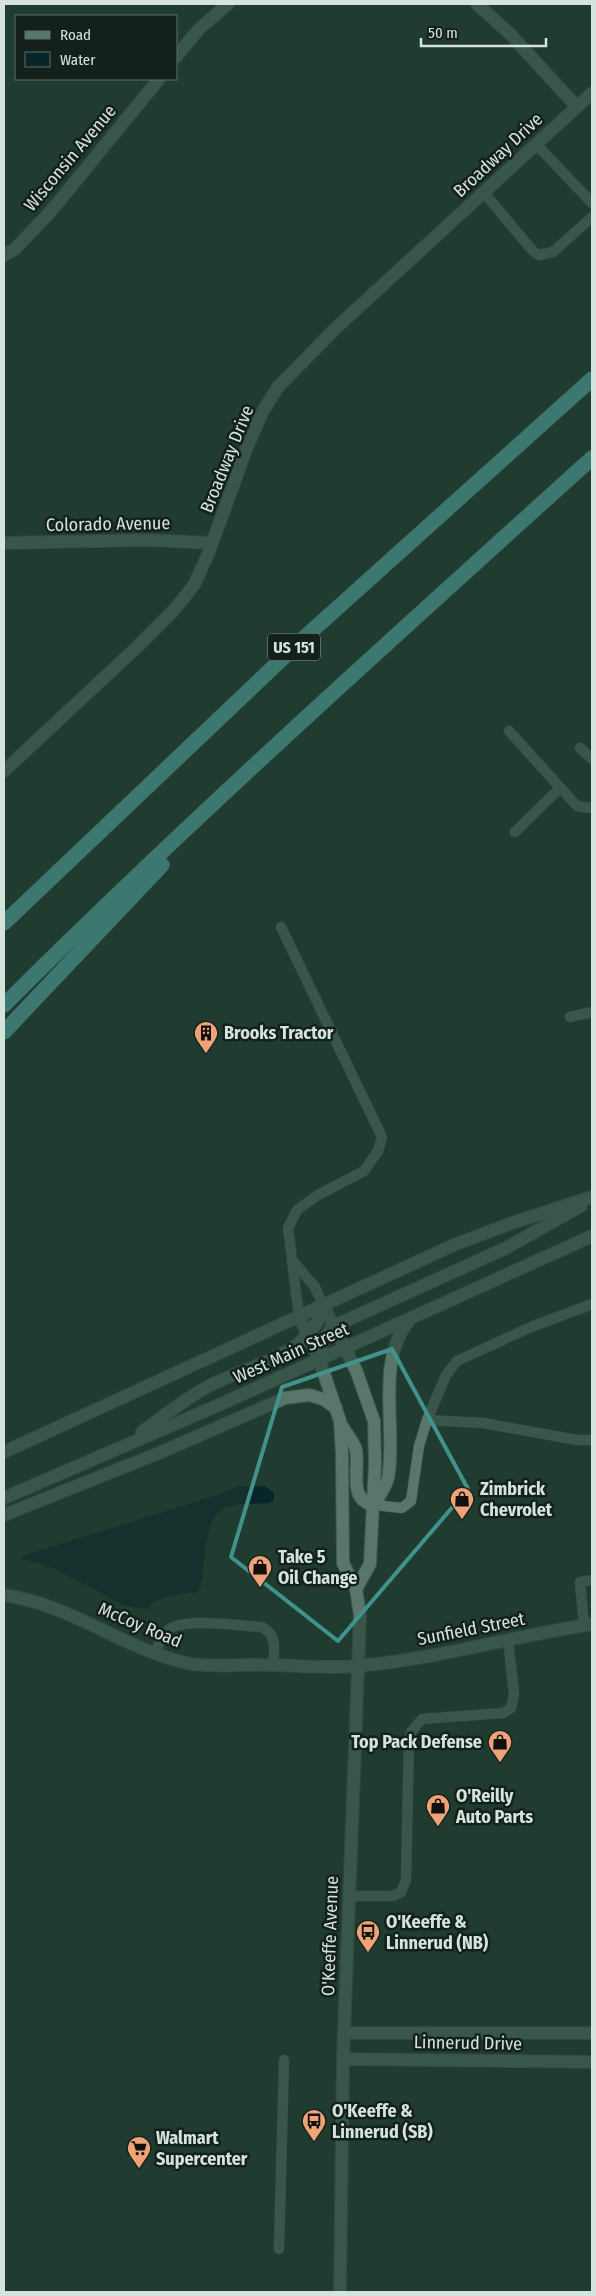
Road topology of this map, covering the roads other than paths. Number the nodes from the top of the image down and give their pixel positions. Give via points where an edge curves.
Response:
1 (228, 4) edge
2 (477, 4) edge
3 (178, 55) edge
4 (158, 80) edge
5 (592, 93) edge
6 (577, 107) junction
7 (536, 144) junction
8 (484, 193) junction
9 (592, 203) edge
10 (592, 217) edge
11 (4, 255) edge
12 (592, 379) edge
13 (592, 458) edge
14 (4, 543) edge
15 (212, 543) junction
16 (508, 731) dead end
17 (580, 748) dead end
18 (592, 759) edge
19 (253, 766) junction
20 (4, 772) edge
21 (560, 788) junction
22 (592, 808) edge
23 (515, 832) dead end
24 (4, 922) edge
25 (281, 928) dead end
26 (4, 1005) edge
27 (592, 1012) edge
28 (570, 1017) dead end
29 (4, 1032) edge
30 (592, 1199) edge
31 (592, 1236) edge
32 (292, 1260) junction
33 (592, 1304) edge
34 (323, 1305) junction
35 (299, 1316) junction
36 (412, 1318) junction
37 (334, 1326) junction
38 (307, 1335) junction
39 (345, 1347) junction
40 (318, 1359) junction
41 (336, 1408) junction
42 (427, 1420) junction
43 (340, 1421) junction
44 (592, 1440) edge
45 (127, 1444) junction
46 (4, 1452) edge
47 (4, 1498) edge
48 (374, 1505) junction
49 (4, 1515) edge
50 (592, 1580) edge
51 (356, 1590) junction
52 (4, 1595) edge
53 (588, 1625) edge
54 (508, 1639) junction
55 (155, 1653) junction
56 (273, 1665) junction
57 (356, 1667) junction
58 (349, 1896) junction
59 (344, 2033) junction
60 (592, 2033) edge
61 (343, 2059) junction
62 (284, 2060) dead end
63 (592, 2062) edge
64 (279, 2249) dead end
65 (339, 2290) edge

1 - 3 street via 199,29
2 - 6 street via 510,34
4 - 11 street, Wisconsin Avenue via 52,210
5 - 6 street, Broadway Drive
6 - 7 street, Broadway Drive
7 - 8 street, Broadway Drive
7 - 9 lane
8 - 10 lane via 539,255 553,252
8 - 15 street, Broadway Drive via 337,327 278,387 247,446
12 - 24 highway, US 151 via 304,637
13 - 19 highway
14 - 15 street, Colorado Avenue via 147,540
15 - 20 street, Broadway Drive via 194,584 174,610
16 - 21 lane
17 - 18 lane
19 - 26 highway
19 - 29 highway
21 - 22 lane via 578,806
21 - 23 lane
25 - 32 lane via 382,1136 378,1151 364,1171 297,1210 288,1228
27 - 28 lane
30 - 34 street, West Main Street via 456,1244
30 - 37 street via 506,1248
31 - 36 street, West Main Street
32 - 34 lane via 315,1287
32 - 35 lane
33 - 42 lane via 531,1327 457,1362 446,1374
34 - 35 street, West Main Street
34 - 37 street
34 - 38 street via 321,1317
35 - 38 street, O'Keeffe Avenue
35 - 46 street, West Main Street
36 - 39 street, West Main Street
36 - 48 street via 399,1332 392,1355 388,1480
37 - 39 street
37 - 40 street via 321,1344
38 - 40 street, O'Keeffe Avenue
38 - 45 street via 278,1355 209,1386
39 - 40 street, West Main Street
39 - 48 street via 374,1421
40 - 41 street, O'Keeffe Avenue
40 - 45 street, West Main Street
41 - 43 street, O'Keeffe Avenue
41 - 49 street via 309,1394 285,1398
42 - 44 lane via 483,1423
42 - 48 lane via 419,1446 411,1501 402,1508
43 - 48 street via 356,1450 360,1498 366,1504
43 - 51 street, O'Keeffe Avenue via 343,1563
45 - 47 street, West Main Street
48 - 51 street via 370,1564
50 - 53 lane via 580,1582
51 - 57 street, O'Keeffe Avenue via 360,1615
52 - 55 street, McCoy Road via 57,1608
53 - 54 street, Sunfield Street
54 - 57 street, Sunfield Street via 442,1654
54 - 58 lane via 514,1694 511,1708 503,1713 422,1719 412,1730 409,1738 406,1880 401,1892 393,1896
55 - 56 street, McCoy Road via 189,1664
55 - 56 lane via 166,1631 177,1625 262,1627 274,1638
56 - 57 street, McCoy Road
57 - 58 street, O'Keeffe Avenue
58 - 59 street, O'Keeffe Avenue
59 - 60 street, Linnerud Drive
59 - 61 street, O'Keeffe Avenue
61 - 63 street, Linnerud Drive
61 - 65 street, O'Keeffe Avenue
62 - 64 lane

